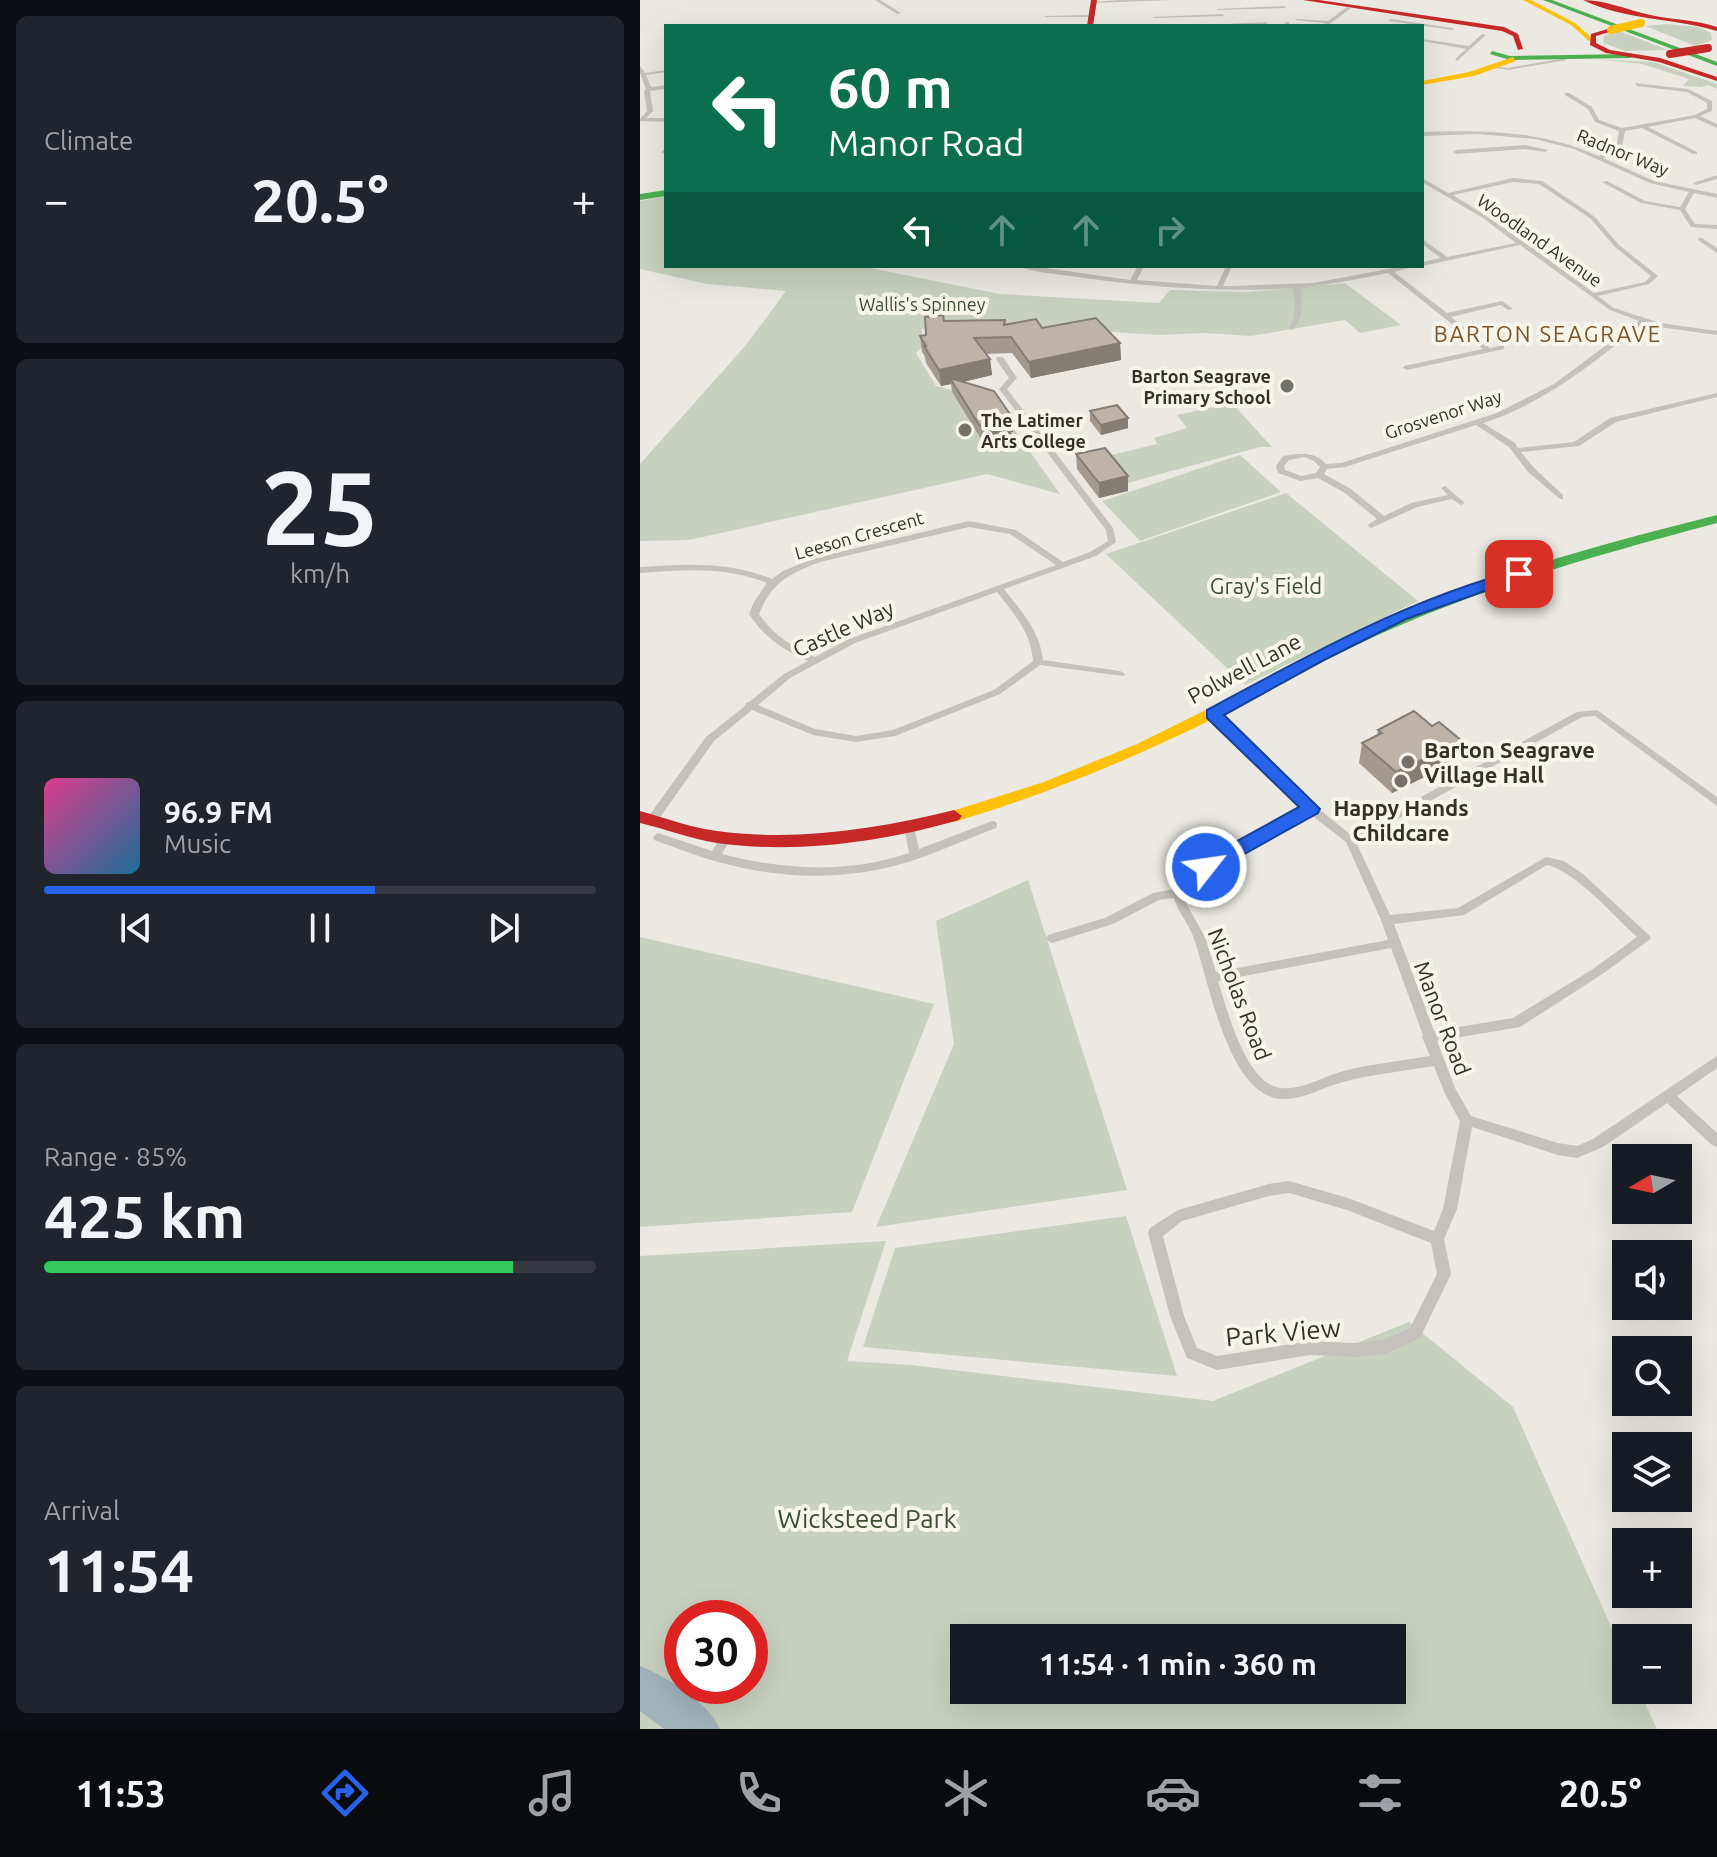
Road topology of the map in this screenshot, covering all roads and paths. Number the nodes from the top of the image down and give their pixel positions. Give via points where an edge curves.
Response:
1 (880, 0) edge
2 (1171, 0) edge
3 (1214, 0) edge
4 (1283, 0) edge
5 (1308, 0) edge
6 (1526, 0) edge
7 (1546, 0) edge
8 (1558, 0) edge
9 (1586, 0) edge
10 (1149, 1) edge
11 (1284, 7) junction
12 (1349, 8) junction
13 (1218, 9) junction
14 (1092, 11) edge
15 (899, 13) dead end
16 (1222, 15) junction
17 (1046, 17) dead end
18 (1155, 17) junction
19 (1297, 20) dead end
20 (1391, 20) dead end
21 (1668, 20) junction
22 (1717, 21) edge
23 (1688, 22) junction
24 (1266, 23) dead end
25 (1287, 23) edge
26 (1158, 24) edge
27 (1227, 24) edge
28 (1253, 24) edge
29 (1325, 24) edge
30 (1417, 24) edge
31 (1424, 25) edge
32 (1437, 27) junction
33 (1452, 29) dead end
34 (1717, 29) edge
35 (1484, 35) dead end
36 (1424, 38) edge
37 (1424, 40) edge
38 (1591, 42) junction
39 (1470, 48) junction
40 (1715, 54) edge
41 (1511, 55) junction
42 (1637, 57) junction
43 (1565, 59) dead end
44 (1457, 60) dead end
45 (1549, 62) junction
46 (640, 67) edge
47 (664, 71) edge
48 (645, 74) junction
49 (1717, 79) edge
50 (1424, 81) edge
51 (1637, 84) dead end
52 (645, 85) edge
53 (1559, 99) dead end
54 (1696, 116) junction
55 (641, 120) edge
56 (664, 120) edge
57 (1426, 125) dead end
58 (1643, 125) junction
59 (1717, 126) edge
60 (1522, 127) dead end
61 (1622, 130) junction
62 (1477, 132) junction
63 (1435, 133) junction
64 (1424, 134) edge
65 (1518, 135) junction
66 (1542, 147) dead end
67 (1482, 149) junction
68 (1693, 150) dead end
69 (1455, 152) dead end
70 (1598, 158) junction
71 (1717, 177) edge
72 (1424, 181) edge
73 (1621, 183) dead end
74 (1713, 185) dead end
75 (1692, 191) junction
76 (664, 193) edge
77 (1447, 195) junction
78 (1717, 196) edge
79 (640, 197) edge
80 (1682, 209) junction
81 (1717, 227) edge
82 (1697, 232) junction
83 (1424, 242) edge
84 (1523, 243) junction
85 (1717, 251) edge
86 (1446, 259) junction
87 (1424, 264) edge
88 (1035, 268) edge
89 (1140, 268) edge
90 (1228, 268) edge
91 (1353, 268) edge
92 (1403, 268) edge
93 (1389, 271) junction
94 (1362, 276) junction
95 (1133, 281) junction
96 (1296, 287) junction
97 (1219, 288) junction
98 (1593, 295) junction
99 (1494, 298) dead end
100 (1502, 303) junction
101 (1510, 309) dead end
102 (1445, 316) junction
103 (1643, 321) junction
104 (1292, 328) dead end
105 (1717, 333) edge
106 (1501, 347) dead end
107 (1489, 350) junction
108 (1000, 359) dead end
109 (1413, 365) dead end
110 (1717, 395) edge
111 (1478, 423) junction
112 (1518, 450) junction
113 (1564, 484) dead end
114 (1445, 488) dead end
115 (1550, 488) junction
116 (1453, 496) junction
117 (1560, 497) dead end
118 (1461, 503) dead end
119 (1383, 519) junction
120 (1717, 519) edge
121 (1371, 525) dead end
122 (1062, 565) junction
123 (640, 570) edge
124 (772, 582) junction
125 (999, 589) junction
126 (814, 660) junction
127 (1038, 662) junction
128 (1120, 674) dead end
129 (749, 705) junction
130 (1213, 714) junction
131 (1717, 802) edge
132 (1311, 809) junction
133 (650, 825) edge
134 (992, 825) dead end
135 (909, 827) junction
136 (726, 838) junction
137 (1350, 840) junction
138 (915, 855) junction
139 (714, 857) junction
140 (1178, 893) junction
141 (1387, 920) junction
142 (1052, 938) dead end
143 (1394, 943) junction
144 (1211, 978) junction
145 (1428, 1037) junction
146 (1437, 1060) junction
147 (1717, 1061) edge
148 (1667, 1095) junction
149 (1467, 1120) junction
150 (1717, 1141) edge
151 (1437, 1239) junction

1 - 15 street
2 - 10 street
3 - 13 street
4 - 11 street
5 - 12 main road
6 - 38 main road via 1573,24
7 - 40 main road
8 - 40 main road
9 - 21 main road
10 - 14 street
10 - 18 street
11 - 13 street
11 - 25 street
12 - 29 street
12 - 41 main road via 1491,26 1513,33
13 - 16 street
14 - 17 street
16 - 18 street
16 - 27 street
18 - 26 street
19 - 29 street
20 - 30 street
21 - 23 main road
21 - 38 main road, bridge via 1593,35
22 - 23 main road
23 - 34 main road
24 - 28 street
31 - 32 street
32 - 33 street
32 - 36 street
35 - 39 street
37 - 39 street
38 - 41 main road via 1573,52
38 - 42 main road via 1601,50
39 - 44 street
40 - 42 main road, bridge
41 - 42 main road
41 - 45 street
41 - 45 street via 1508,69
41 - 50 main road via 1471,74
42 - 49 main road
43 - 45 street
46 - 48 street
47 - 48 street
48 - 52 street
51 - 54 street via 1706,98 1710,110
52 - 55 street via 650,111
53 - 61 street via 1569,96 1590,108 1597,121
54 - 58 street
54 - 59 street
55 - 56 street
57 - 63 street
58 - 61 street
58 - 68 street
60 - 65 street
61 - 70 street via 1619,150
62 - 63 street, Radnor Way
62 - 65 street, Radnor Way
62 - 67 street
63 - 64 street, Radnor Way
65 - 70 street, Radnor Way via 1561,143
66 - 67 street
67 - 69 street
70 - 75 street, Radnor Way via 1652,182
71 - 74 street via 1700,182
72 - 77 street, Woodland Avenue
73 - 80 street via 1608,183 1643,202
75 - 78 street, Radnor Way
75 - 80 street
76 - 79 main road
77 - 84 street, Woodland Avenue
77 - 98 street via 1513,180 1540,182 1593,218 1655,276 1647,283
80 - 82 street
81 - 82 street
82 - 85 street
83 - 86 street
84 - 86 street
84 - 98 street, Woodland Avenue
86 - 87 street
88 - 95 street
89 - 95 street
90 - 97 street
91 - 94 street
92 - 93 street
93 - 94 street
93 - 102 street
94 - 96 street
95 - 97 street
96 - 97 street
96 - 104 street via 1298,319
98 - 103 street, Woodland Avenue
99 - 100 street
100 - 101 street
100 - 102 street
102 - 107 street
103 - 105 street, Woodland Avenue
103 - 111 street, Grosvenor Way via 1557,386
106 - 107 street
107 - 109 street
108 - 122 street, Castle Way via 1013,378 1003,389 1110,530 1112,542 1103,549
110 - 112 street via 1613,420 1576,444
111 - 112 street
111 - 119 street, Grosvenor Way via 1321,471
112 - 115 street
113 - 115 street
114 - 116 street
115 - 117 street
116 - 118 street
116 - 119 street
119 - 121 street
120 - 130 main road, Polwell Lane via 1519,574 1401,616
122 - 124 street, Leeson Crescent via 1013,532 969,524 817,560
122 - 125 street, Castle Way
123 - 124 street via 720,567
124 - 126 street, Leeson Crescent via 754,614 778,641
125 - 126 street, Castle Way via 852,641
125 - 127 street via 1030,627
126 - 129 street, Castle Way
127 - 128 street
127 - 129 street via 997,692 895,733 856,739 813,732
129 - 133 street, Castle Way via 710,739
130 - 132 street, Manor Road
130 - 135 main road, Polwell Lane via 1024,798
131 - 137 street via 1597,713 1580,714
132 - 137 street, Manor Road
132 - 140 street via 1191,876
133 - 136 main road, Polwell Lane
133 - 139 street
134 - 138 street
135 - 136 main road, Polwell Lane via 797,838
135 - 138 street
136 - 139 street
137 - 141 street, Manor Road
138 - 139 street via 837,873 743,866
140 - 142 street via 1157,896 1109,921
140 - 144 street, Nicholas Road
141 - 143 street, Manor Road
141 - 145 street via 1460,912 1546,861 1579,877 1645,937 1516,1023
143 - 144 street
143 - 145 street, Manor Road
144 - 146 street, Nicholas Road via 1255,1084 1275,1093
145 - 146 street, Manor Road
146 - 149 street, Manor Road
147 - 148 street
148 - 149 street via 1577,1152
148 - 150 street
149 - 151 street, Park View via 1450,1209
151 - 151 street, Park View via 1444,1274 1415,1333 1385,1347 1310,1348 1217,1363 1192,1353 1155,1233 1178,1216 1289,1187

